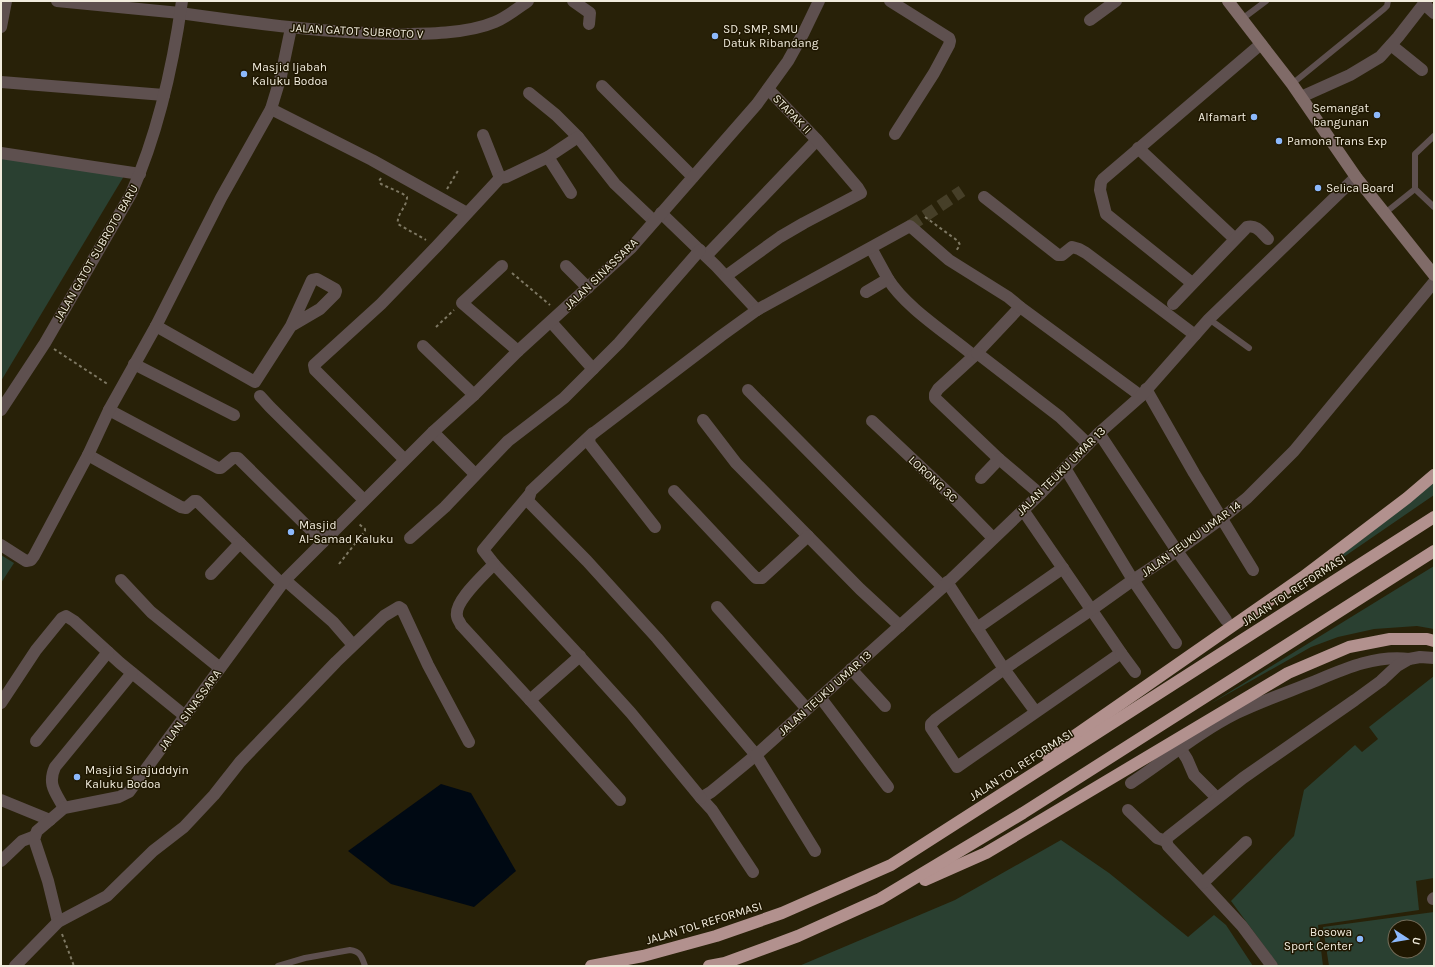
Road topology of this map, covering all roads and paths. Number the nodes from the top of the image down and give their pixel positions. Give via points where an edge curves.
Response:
1 (6, 1) edge
2 (58, 1) edge
3 (182, 1) edge
4 (573, 1) edge
5 (819, 1) edge
6 (890, 1) edge
7 (1116, 1) edge
8 (1228, 1) edge
9 (1266, 1) edge
10 (1388, 1) edge
11 (522, 3) edge
12 (1425, 3) edge
13 (180, 13) junction
14 (1434, 13) edge
15 (1242, 19) junction
16 (1090, 20) dead end
17 (589, 24) dead end
18 (1, 27) edge
19 (291, 28) junction
20 (1261, 44) junction
21 (1391, 45) junction
22 (1422, 70) dead end
23 (1, 82) edge
24 (1292, 84) junction
25 (602, 86) dead end
26 (768, 89) junction
27 (529, 93) dead end
28 (164, 95) junction
29 (1301, 97) junction
30 (270, 109) junction
31 (483, 134) dead end
32 (895, 134) dead end
33 (1434, 136) edge
34 (578, 137) junction
35 (817, 140) junction
36 (1138, 148) junction
37 (1, 153) edge
38 (548, 157) junction
39 (385, 168) junction
40 (459, 169) dead end
41 (140, 174) junction
42 (693, 177) junction
43 (1356, 177) junction
44 (500, 178) junction
45 (1414, 189) junction
46 (572, 193) dead end
47 (984, 197) dead end
48 (440, 199) junction
49 (1434, 207) edge
50 (467, 213) junction
51 (1385, 213) junction
52 (658, 217) junction
53 (925, 217) dead end
54 (1235, 239) junction
55 (1268, 239) dead end
56 (431, 243) dead end
57 (871, 248) junction
58 (703, 253) junction
59 (949, 260) junction
60 (502, 266) joint
61 (566, 266) dead end
62 (1433, 274) edge
63 (726, 276) junction
64 (888, 279) junction
65 (1192, 283) junction
66 (588, 288) junction
67 (866, 292) dead end
68 (462, 303) junction
69 (1173, 304) dead end
70 (1020, 307) junction
71 (757, 310) junction
72 (560, 313) junction
73 (1210, 319) junction
74 (551, 322) junction
75 (156, 326) junction
76 (291, 326) dead end
77 (436, 327) dead end
78 (1195, 335) junction
79 (44, 343) junction
80 (423, 346) dead end
81 (1249, 348) dead end
82 (518, 351) junction
83 (976, 354) junction
84 (134, 364) junction
85 (593, 368) junction
86 (748, 390) dead end
87 (118, 392) junction
88 (1143, 392) junction
89 (474, 395) junction
90 (260, 396) dead end
91 (1, 410) edge
92 (109, 410) junction
93 (234, 415) dead end
94 (703, 420) dead end
95 (872, 421) dead end
96 (433, 432) junction
97 (593, 433) junction
98 (1099, 433) junction
99 (1088, 444) junction
100 (88, 456) junction
101 (404, 459) junction
102 (999, 459) junction
103 (1065, 468) junction
104 (475, 474) junction
105 (1434, 475) edge
106 (981, 478) dead end
107 (674, 491) dead end
108 (1040, 494) junction
109 (529, 499) junction
110 (364, 500) junction
111 (1023, 510) junction
112 (348, 516) junction
113 (1434, 517) edge
114 (1221, 519) junction
115 (655, 527) dead end
116 (808, 536) junction
117 (410, 538) dead end
118 (993, 538) junction
119 (323, 542) junction
120 (240, 543) junction
121 (1, 545) edge
122 (1177, 551) junction
123 (1434, 551) edge
124 (338, 564) dead end
125 (494, 564) junction
126 (1063, 568) junction
127 (1253, 570) dead end
128 (211, 574) dead end
129 (121, 580) dead end
130 (1133, 580) junction
131 (283, 582) junction
132 (945, 584) junction
133 (717, 607) dead end
134 (1092, 610) junction
135 (1226, 620) dead end
136 (900, 626) junction
137 (977, 628) junction
138 (1434, 641) edge
139 (1176, 643) dead end
140 (353, 645) junction
141 (108, 652) junction
142 (1121, 653) junction
143 (580, 656) junction
144 (1434, 658) edge
145 (1409, 659) junction
146 (220, 668) junction
147 (1004, 669) junction
148 (851, 670) junction
149 (1135, 672) dead end
150 (132, 673) junction
151 (820, 697) junction
152 (530, 700) junction
153 (1, 703) edge
154 (884, 706) dead end
155 (807, 709) junction
156 (1035, 711) junction
157 (185, 716) junction
158 (36, 741) dead end
159 (469, 742) dead end
160 (1180, 748) junction
161 (756, 755) junction
162 (1131, 783) dead end
163 (888, 787) dead end
164 (701, 798) junction
165 (1217, 798) junction
166 (1, 800) edge
167 (620, 800) dead end
168 (64, 808) junction
169 (1128, 810) dead end
170 (50, 820) junction
171 (35, 836) junction
172 (1166, 841) junction
173 (1246, 842) dead end
174 (815, 851) dead end
175 (1, 862) edge
176 (891, 865) junction
177 (753, 872) dead end
178 (1203, 883) junction
179 (880, 899) junction
180 (58, 922) junction
181 (15, 966) edge
182 (74, 966) edge
183 (278, 966) edge
184 (365, 966) edge
185 (591, 966) edge
186 (709, 966) edge
187 (1272, 966) edge

1 - 18 street
2 - 13 street, JALAN GATOT SUBROTO V
3 - 13 street, JALAN GATOT SUBROTO BARU
4 - 17 street via 590,13
5 - 26 street, JALAN SINASSARA via 788,61
6 - 32 street via 950,40 934,72
7 - 16 street
8 - 15 main road
9 - 15 lane
10 - 24 lane via 1384,9
11 - 19 street, JALAN GATOT SUBROTO V via 494,23 461,31 431,34 368,34
12 - 14 street
12 - 21 street
13 - 19 street, JALAN GATOT SUBROTO V
13 - 28 street, JALAN GATOT SUBROTO BARU
15 - 20 main road
19 - 30 street via 281,76
20 - 24 main road
20 - 36 street
21 - 22 street
21 - 29 street via 1380,57 1359,70
23 - 28 street
24 - 29 main road
25 - 42 street
26 - 35 street, STAPAK II
26 - 42 street, JALAN SINASSARA
27 - 34 street
28 - 41 street, JALAN GATOT SUBROTO BARU
29 - 43 main road
30 - 39 street
30 - 75 street
31 - 44 street
33 - 45 lane via 1416,154
34 - 38 street
34 - 52 street via 615,184
35 - 58 street
35 - 63 street, STAPAK II via 861,194 785,234
36 - 54 street
36 - 65 street via 1101,182 1104,210 1109,217
37 - 41 street
38 - 44 street
38 - 46 street
39 - 48 street
39 - 56 path via 380,183 406,197 407,202 398,223
40 - 48 path
41 - 79 street, JALAN GATOT SUBROTO BARU via 131,194
42 - 52 street, JALAN SINASSARA
43 - 51 main road
43 - 73 street, JALAN TEUKU UMAR 13
44 - 50 street
45 - 49 lane
45 - 51 lane
47 - 78 street via 1058,255 1072,247 1086,253
48 - 50 street
50 - 101 street via 381,304 314,365 315,370
51 - 62 main road
52 - 58 street
52 - 66 street, JALAN SINASSARA via 631,248
53 - 59 path via 959,242 959,247
54 - 55 street via 1249,226 1254,226
54 - 65 street
57 - 59 street via 910,226
57 - 64 street
57 - 71 street
58 - 63 street
58 - 85 street
59 - 70 street
60 - 68 street
60 - 72 path
61 - 66 street
62 - 114 street, JALAN TEUKU UMAR 14 via 1294,450 1247,498
63 - 71 street
64 - 67 street
64 - 83 street via 913,307
65 - 69 street
66 - 72 street, JALAN SINASSARA
68 - 77 path
68 - 82 street
70 - 83 street
70 - 88 street
71 - 97 street
72 - 74 street, JALAN SINASSARA
73 - 78 street, JALAN TEUKU UMAR 13
73 - 81 lane
74 - 82 street, JALAN SINASSARA
74 - 85 street
75 - 76 street via 255,382
75 - 84 street
78 - 88 street, JALAN TEUKU UMAR 13
79 - 87 path
79 - 91 street, JALAN GATOT SUBROTO BARU
80 - 89 street
82 - 89 street, JALAN SINASSARA
83 - 99 street via 1060,417
83 - 102 street via 934,394 950,413
84 - 87 street
84 - 93 street
85 - 104 street via 564,398 508,441
86 - 132 street
87 - 92 street
88 - 98 street, JALAN TEUKU UMAR 13
88 - 114 street
89 - 96 street, JALAN SINASSARA
90 - 110 street
92 - 100 street
92 - 119 street via 218,468 233,458 238,458
94 - 116 street via 736,463
95 - 118 street, LORONG 3C
96 - 101 street, JALAN SINASSARA
96 - 104 street
97 - 109 street via 536,486
97 - 115 street via 589,439 590,444
98 - 99 street, JALAN TEUKU UMAR 13
98 - 122 street
99 - 103 street, JALAN TEUKU UMAR 13
100 - 120 street via 181,507 186,508 194,500 197,501
100 - 121 street via 33,558 26,561
101 - 110 street, JALAN SINASSARA
102 - 106 street
102 - 108 street
103 - 108 street, JALAN TEUKU UMAR 13
103 - 130 street
104 - 117 street via 445,507
105 - 176 highway via 1303,577
107 - 116 street via 756,578 762,578
108 - 111 street, JALAN TEUKU UMAR 13
109 - 125 street via 483,550
109 - 161 street via 657,638
110 - 112 street, JALAN SINASSARA
111 - 118 street, JALAN TEUKU UMAR 13
111 - 126 street
112 - 119 street, JALAN SINASSARA
112 - 124 path via 365,528 365,531
113 - 176 highway, JALAN TOL REFORMASI
114 - 122 street, JALAN TEUKU UMAR 14
114 - 127 street
116 - 136 street
118 - 132 street, JALAN TEUKU UMAR 13
119 - 131 street, JALAN SINASSARA
120 - 128 street
120 - 131 street
122 - 130 street, JALAN TEUKU UMAR 14
122 - 135 street
123 - 179 highway via 1023,813
125 - 143 street
125 - 152 street via 463,598 456,616 461,625
126 - 134 street
126 - 137 street
129 - 146 street via 150,612
130 - 134 street, JALAN TEUKU UMAR 14
130 - 139 street
131 - 140 street via 324,613
131 - 146 street, JALAN SINASSARA
132 - 136 street, JALAN TEUKU UMAR 13
132 - 137 street
133 - 155 street
134 - 142 street
134 - 147 street, JALAN TEUKU UMAR 14
136 - 148 street, JALAN TEUKU UMAR 13
137 - 147 street
138 - 179 highway via 1390,639 1349,647 1288,673 986,853
140 - 159 street via 384,616 401,607
140 - 180 street via 249,753 184,826 152,851 107,896
141 - 150 street
141 - 153 street via 70,618 64,616 36,650
141 - 158 street
142 - 149 street
142 - 156 street
143 - 152 street
143 - 164 street
144 - 145 street
145 - 160 street via 1374,661 1334,672 1237,713
145 - 165 street via 1356,700
146 - 157 street, JALAN SINASSARA
147 - 156 street
147 - 156 street, JALAN TEUKU UMAR 14 via 931,724 932,730 957,767
148 - 151 street, JALAN TEUKU UMAR 13
148 - 154 street
150 - 157 street
150 - 168 street via 55,767 51,784
151 - 155 street, JALAN TEUKU UMAR 13
151 - 163 street
152 - 167 street
155 - 161 street, JALAN TEUKU UMAR 13
157 - 168 street, JALAN SINASSARA via 129,792 119,797
160 - 162 street
160 - 165 street via 1194,775
161 - 164 street, JALAN TEUKU UMAR 13
161 - 174 street
164 - 177 street via 711,808
165 - 172 street
166 - 170 street
168 - 170 street, JALAN SINASSARA
169 - 172 street via 1157,838
170 - 171 street, JALAN SINASSARA
171 - 175 street, JALAN SINASSARA via 22,841
171 - 180 street
172 - 178 street
173 - 178 street
176 - 185 highway, JALAN TOL REFORMASI via 782,913 716,936 643,956
178 - 187 street via 1242,926
179 - 186 highway via 798,936 725,963
180 - 181 street
180 - 182 path
183 - 184 lane via 350,950 361,954

